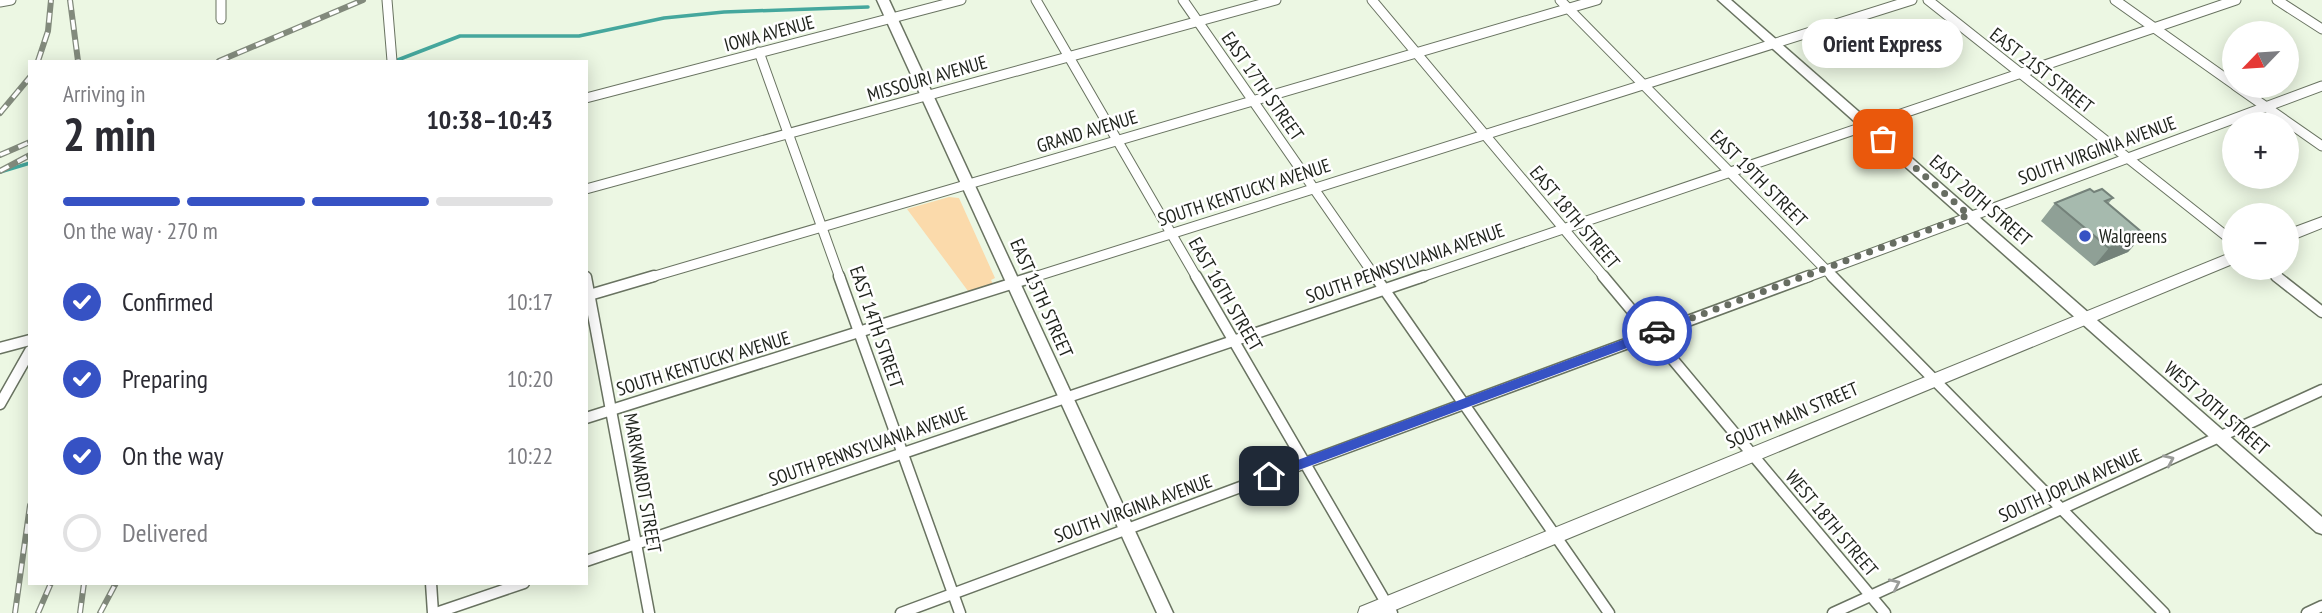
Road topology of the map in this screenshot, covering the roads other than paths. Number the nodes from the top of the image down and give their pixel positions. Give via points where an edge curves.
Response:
1 (11, 0) edge
2 (221, 0) edge
3 (387, 0) edge
4 (883, 0) edge
5 (961, 0) edge
6 (1036, 0) edge
7 (1183, 0) edge
8 (1276, 0) edge
9 (1372, 0) edge
10 (1560, 0) edge
11 (1597, 0) edge
12 (1724, 0) edge
13 (1912, 0) edge
14 (1928, 0) edge
15 (2115, 0) edge
16 (2236, 0) edge
17 (2277, 0) edge
18 (0, 2) edge
19 (1568, 9) junction
20 (891, 18) junction
21 (221, 19) dead end
22 (1197, 21) junction
23 (2154, 27) junction
24 (2322, 29) edge
25 (1775, 44) junction
26 (759, 52) junction
27 (1416, 53) junction
28 (1069, 57) junction
29 (392, 60) edge
30 (2020, 73) junction
31 (2222, 75) edge
32 (1643, 84) junction
33 (2322, 86) edge
34 (928, 96) junction
35 (588, 97) edge
36 (2255, 98) edge
37 (1252, 100) junction
38 (2266, 106) junction
39 (1866, 125) junction
40 (790, 134) junction
41 (1484, 134) junction
42 (1118, 140) junction
43 (2322, 146) edge
44 (2126, 157) junction
45 (1728, 172) junction
46 (969, 184) junction
47 (588, 188) edge
48 (1313, 188) junction
49 (1969, 215) junction
50 (2322, 222) edge
51 (823, 227) junction
52 (1561, 228) junction
53 (2299, 231) edge
54 (1171, 233) junction
55 (2222, 233) edge
56 (2222, 262) edge
57 (1824, 269) junction
58 (2281, 280) edge
59 (1014, 282) junction
60 (1383, 289) junction
61 (588, 295) edge
62 (2322, 312) edge
63 (2085, 318) junction
64 (860, 332) junction
65 (1650, 334) junction
66 (28, 341) edge
67 (1233, 341) junction
68 (0, 348) edge
69 (28, 355) edge
70 (1934, 380) junction
71 (2322, 390) edge
72 (1066, 397) junction
73 (0, 404) edge
74 (1463, 404) junction
75 (612, 410) junction
76 (588, 417) edge
77 (2220, 436) junction
78 (902, 453) junction
79 (1752, 455) junction
80 (1304, 463) junction
81 (2061, 509) junction
82 (2322, 527) edge
83 (1126, 529) junction
84 (1555, 536) junction
85 (637, 544) junction
86 (588, 560) edge
87 (430, 585) edge
88 (518, 585) edge
89 (953, 594) junction
90 (1871, 596) junction
91 (2322, 606) edge
92 (1389, 609) edge
93 (435, 613) edge
94 (649, 613) edge
95 (901, 613) edge
96 (960, 613) edge
97 (1165, 613) edge
98 (1367, 613) edge
99 (1609, 613) edge
100 (1833, 613) edge
101 (1885, 613) edge
102 (2164, 613) edge
103 (2308, 613) edge

1 - 18 street
2 - 21 street
3 - 29 street
4 - 20 main road, EAST 15TH STREET
5 - 20 street, IOWA AVENUE
6 - 28 street, EAST 16TH STREET
7 - 22 street, EAST 17TH STREET
8 - 22 street, MISSOURI AVENUE
9 - 27 street, EAST 18TH STREET
10 - 19 street, EAST 19TH STREET
11 - 19 street, GRAND AVENUE
12 - 25 main road, EAST 20TH STREET
13 - 25 street, SOUTH KENTUCKY AVENUE
14 - 30 street, EAST 21ST STREET
15 - 23 street
16 - 23 street, SOUTH PENNSYLVANIA AVENUE
17 - 24 street
19 - 27 street, GRAND AVENUE
19 - 32 street, EAST 19TH STREET
20 - 26 street, IOWA AVENUE
20 - 34 main road, EAST 15TH STREET
22 - 28 street, MISSOURI AVENUE
22 - 37 street, EAST 17TH STREET
23 - 30 street, SOUTH PENNSYLVANIA AVENUE
23 - 31 street
25 - 32 street, SOUTH KENTUCKY AVENUE
25 - 39 main road, EAST 20TH STREET
26 - 35 street, IOWA AVENUE
26 - 40 street, EAST 14TH STREET
27 - 37 street, GRAND AVENUE
27 - 41 street, EAST 18TH STREET
28 - 34 street, MISSOURI AVENUE
28 - 42 street, EAST 16TH STREET
30 - 39 street, SOUTH PENNSYLVANIA AVENUE
30 - 44 street, EAST 21ST STREET
32 - 41 street, SOUTH KENTUCKY AVENUE
32 - 45 street, EAST 19TH STREET
33 - 38 street, SOUTH VIRGINIA AVENUE
34 - 40 street, MISSOURI AVENUE
34 - 46 main road, EAST 15TH STREET
36 - 38 street
37 - 42 street, GRAND AVENUE
37 - 48 street, EAST 17TH STREET
38 - 43 street
38 - 44 street, SOUTH VIRGINIA AVENUE
39 - 45 street, SOUTH PENNSYLVANIA AVENUE
39 - 49 main road, EAST 20TH STREET
40 - 47 street, MISSOURI AVENUE
40 - 51 street, EAST 14TH STREET
41 - 48 street, SOUTH KENTUCKY AVENUE
41 - 52 street, EAST 18TH STREET
42 - 46 street, GRAND AVENUE
42 - 54 street, EAST 16TH STREET
44 - 49 street, SOUTH VIRGINIA AVENUE
44 - 55 street, EAST 21ST STREET
45 - 52 street, SOUTH PENNSYLVANIA AVENUE
45 - 57 street, EAST 19TH STREET
46 - 51 street, GRAND AVENUE
46 - 59 main road, EAST 15TH STREET
48 - 54 street, SOUTH KENTUCKY AVENUE
48 - 60 street, EAST 17TH STREET
49 - 57 street, SOUTH VIRGINIA AVENUE
49 - 63 main road, EAST 20TH STREET
50 - 53 main road
51 - 61 street, GRAND AVENUE
51 - 64 street, EAST 14TH STREET
52 - 60 street, SOUTH PENNSYLVANIA AVENUE
52 - 65 street, EAST 18TH STREET
54 - 59 street, SOUTH KENTUCKY AVENUE
54 - 67 street, EAST 16TH STREET
56 - 63 main road, SOUTH MAIN STREET
57 - 65 street, SOUTH VIRGINIA AVENUE
57 - 70 street, EAST 19TH STREET
58 - 62 street
59 - 64 street, SOUTH KENTUCKY AVENUE
59 - 72 main road, EAST 15TH STREET
60 - 67 street, SOUTH PENNSYLVANIA AVENUE
60 - 74 street, EAST 17TH STREET
61 - 75 street, MARKWARDT STREET
63 - 70 main road, SOUTH MAIN STREET
63 - 77 main road, WEST 20TH STREET
64 - 75 street, SOUTH KENTUCKY AVENUE
64 - 78 street, EAST 14TH STREET
65 - 74 street, SOUTH VIRGINIA AVENUE
65 - 79 street, EAST 18TH STREET
66 - 68 street
67 - 72 street, SOUTH PENNSYLVANIA AVENUE
67 - 80 street, EAST 16TH STREET
69 - 73 street
70 - 79 main road, SOUTH MAIN STREET
70 - 81 street, EAST 19TH STREET
71 - 77 street, SOUTH JOPLIN AVENUE
72 - 78 street, SOUTH PENNSYLVANIA AVENUE
72 - 83 main road, EAST 15TH STREET
74 - 80 street, SOUTH VIRGINIA AVENUE
74 - 84 street, EAST 17TH STREET
75 - 76 street, SOUTH KENTUCKY AVENUE
75 - 85 street, MARKWARDT STREET
81 -> 77 street, SOUTH JOPLIN AVENUE
77 - 82 main road, WEST 20TH STREET
78 - 85 street, SOUTH PENNSYLVANIA AVENUE
78 - 89 street, EAST 14TH STREET
79 - 84 main road, SOUTH MAIN STREET
79 - 90 street, WEST 18TH STREET
80 - 83 street, SOUTH VIRGINIA AVENUE
80 - 92 street, EAST 16TH STREET
90 -> 81 street, SOUTH JOPLIN AVENUE
81 - 102 street, EAST 19TH STREET
83 - 89 street, SOUTH VIRGINIA AVENUE
83 - 97 main road, EAST 15TH STREET
84 - 92 main road, SOUTH MAIN STREET
84 - 99 street, EAST 17TH STREET
85 - 86 street, SOUTH PENNSYLVANIA AVENUE
85 - 94 street, MARKWARDT STREET
87 - 93 street
88 - 93 street
89 - 95 street, SOUTH VIRGINIA AVENUE
89 - 96 street, EAST 14TH STREET
90 - 100 street, SOUTH JOPLIN AVENUE
90 - 101 street, WEST 18TH STREET
91 - 103 street
92 - 98 main road, SOUTH MAIN STREET

